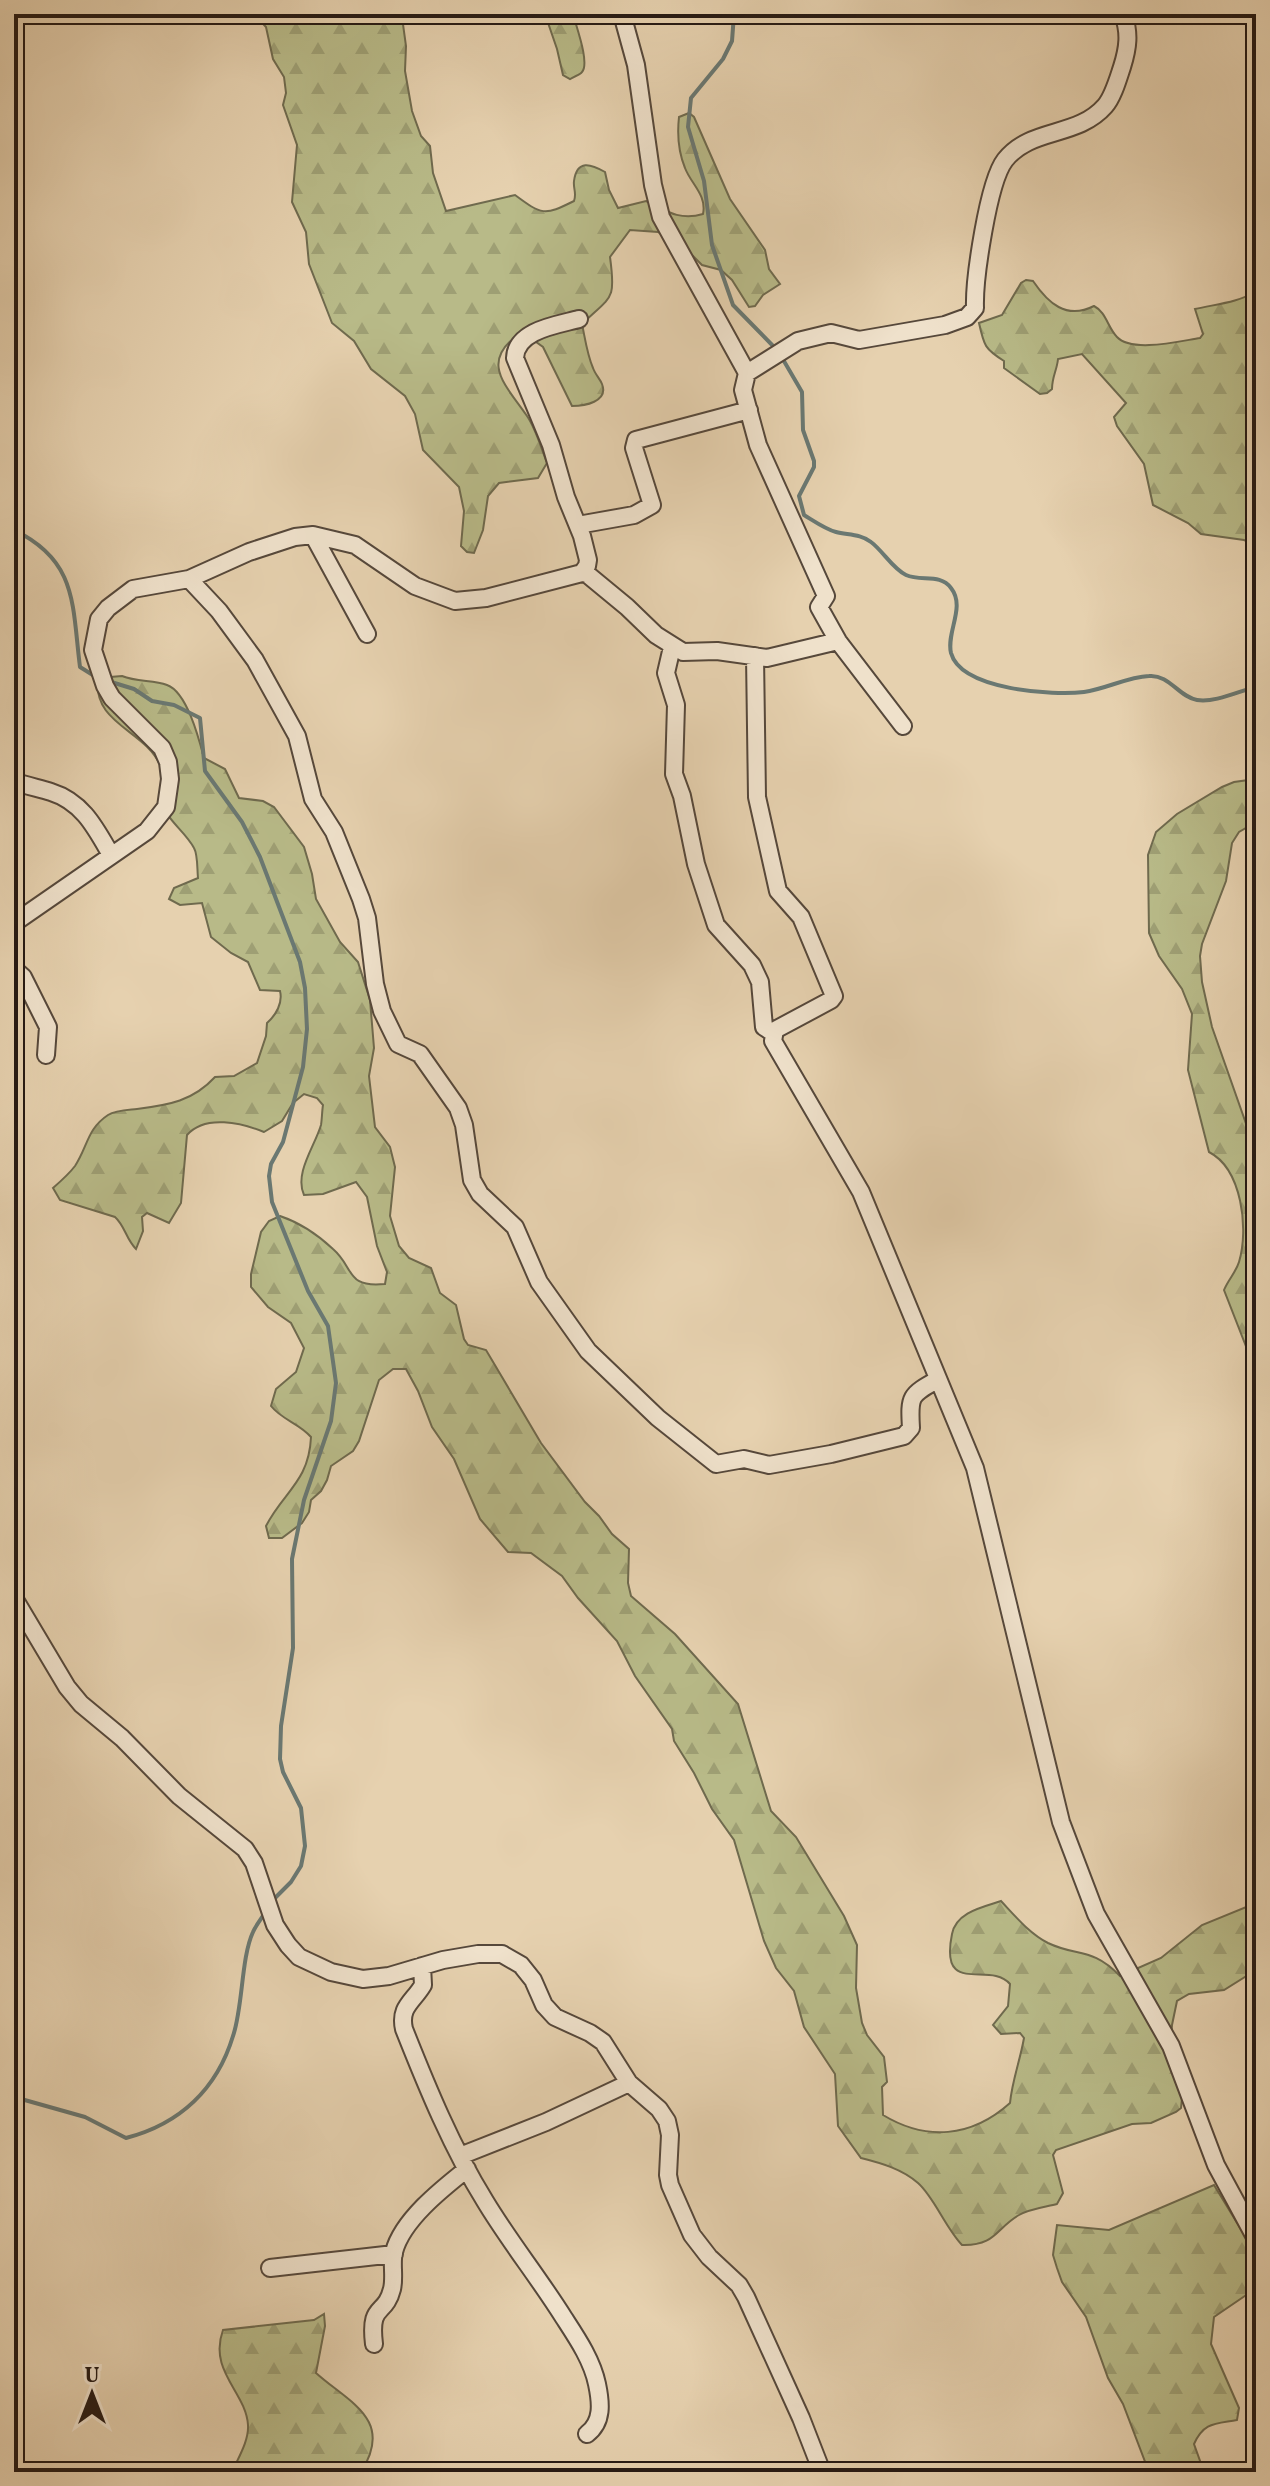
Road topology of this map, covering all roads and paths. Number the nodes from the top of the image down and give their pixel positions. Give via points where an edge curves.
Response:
1 (622, 14) edge
2 (1123, 14) edge
3 (579, 319) dead end
4 (747, 373) junction
5 (749, 410) junction
6 (578, 525) junction
7 (313, 535) junction
8 (582, 573) junction
9 (189, 579) junction
10 (367, 634) dead end
11 (838, 641) junction
12 (672, 647) junction
13 (755, 656) junction
14 (903, 726) dead end
15 (14, 781) edge
16 (111, 855) junction
17 (14, 923) edge
18 (14, 969) edge
19 (773, 1033) junction
20 (46, 1055) dead end
21 (937, 1380) junction
22 (14, 1598) edge
23 (422, 1966) junction
24 (629, 2083) junction
25 (463, 2162) junction
26 (1256, 2239) edge
27 (394, 2254) junction
28 (270, 2268) dead end
29 (374, 2344) dead end
30 (587, 2434) dead end
31 (822, 2472) edge

1 - 4 street via 636,65 661,217
2 - 4 street via 1127,51 1107,105 1075,127 1024,142 1002,164 979,260 975,308 967,317 859,340 831,333 798,341
3 - 6 street via 522,339 515,352
4 - 5 street via 743,390
5 - 6 street via 636,440 652,505 634,515
5 - 11 street via 758,445 826,596 819,607
6 - 8 street via 588,560
7 - 8 street via 355,545 415,586 455,601
7 - 9 street via 249,552
7 - 10 street
8 - 12 street via 600,582
9 - 16 street via 133,589 108,608 95,630 93,650 105,686 162,748 170,779 166,807 156,822
9 - 21 street via 255,660 297,736 313,799 334,832 361,899 375,984 398,1044 420,1054 458,1108 472,1180 515,1227 539,1282 588,1351 716,1464 744,1459 769,1465 904,1436 910,1431 913,1396
11 - 13 street via 767,658
11 - 14 street
12 - 13 street
12 - 19 street via 666,673 675,700 674,774 696,864 716,925 752,965 760,982 764,1027
13 - 19 street via 757,797 778,891 801,917 834,996
15 - 16 street via 53,792 79,807
16 - 17 street
18 - 20 street via 48,1027
19 - 21 street via 861,1192
21 - 26 street via 979,1479 1061,1822 1096,1914 1171,2046 1216,2165
22 - 23 street via 73,1695 179,1796 245,1849 275,1925 299,1957 363,1979
23 - 24 street via 478,1954 511,1957 533,1980 550,2013 603,2042
23 - 25 street via 423,1985 405,2007 402,2021
24 - 25 street
24 - 31 street via 667,2121 668,2175 677,2202 692,2235 746,2297
25 - 27 street via 404,2231
25 - 30 street via 584,2351 597,2384 599,2408 596,2427
27 - 28 street
27 - 29 street via 392,2288 371,2323

